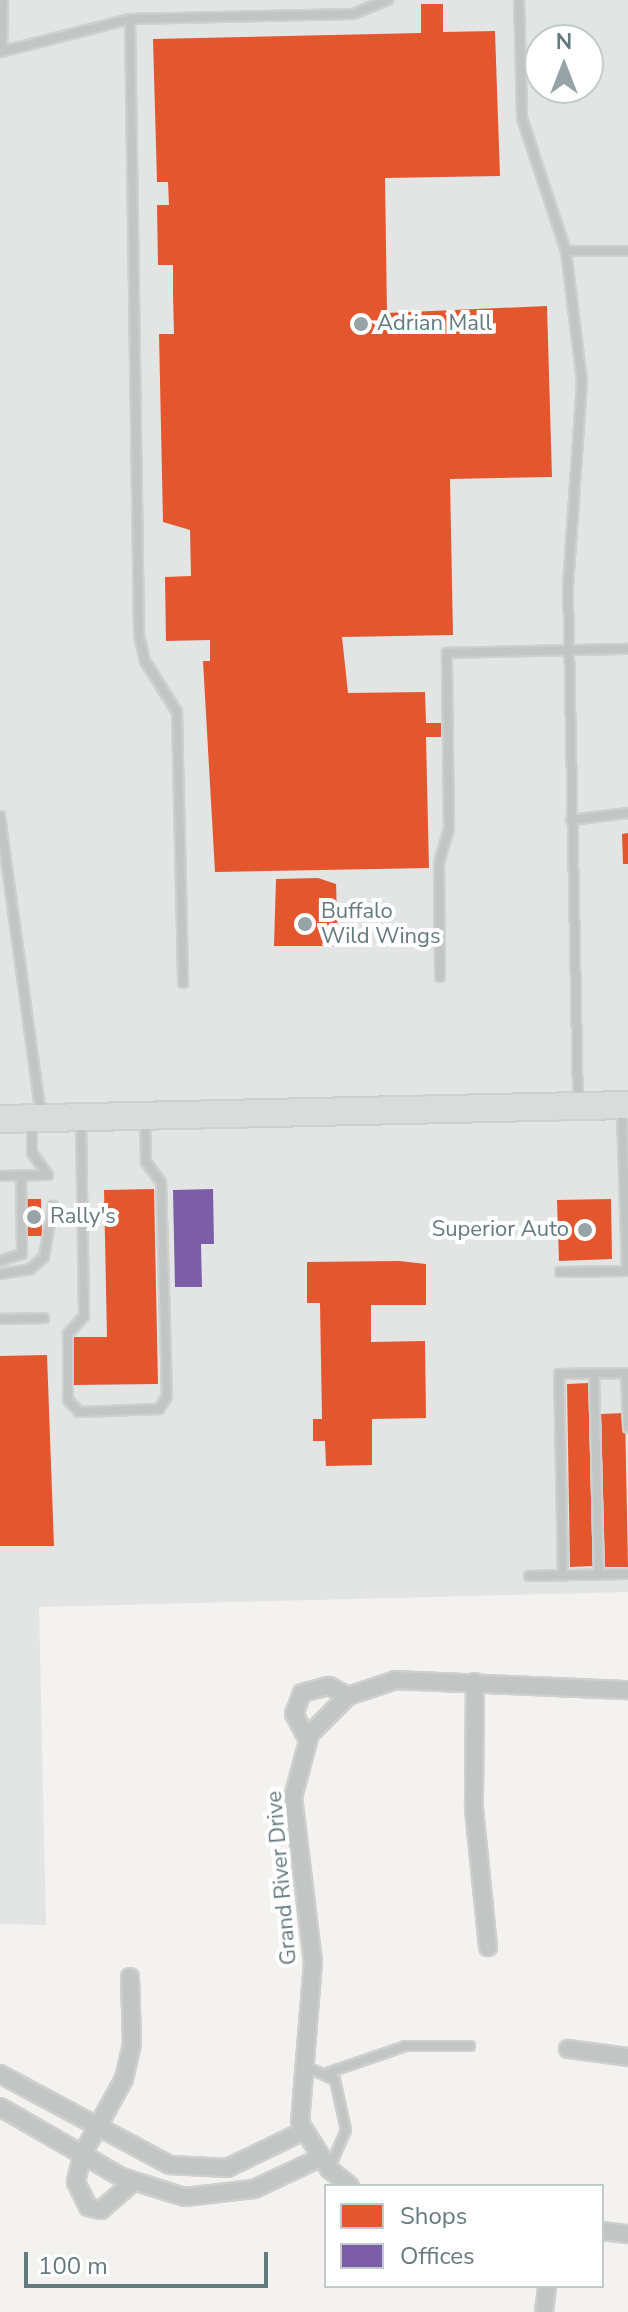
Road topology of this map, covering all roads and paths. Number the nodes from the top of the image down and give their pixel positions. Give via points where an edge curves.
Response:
1 (3, 0) edge
2 (388, 0) edge
3 (519, 0) edge
4 (130, 19) junction
5 (1, 51) edge
6 (566, 251) junction
7 (628, 251) edge
8 (628, 649) edge
9 (568, 651) junction
10 (628, 813) edge
11 (0, 816) edge
12 (571, 820) junction
13 (440, 977) dead end
14 (183, 983) dead end
15 (578, 1105) junction
16 (625, 1105) edge
17 (145, 1116) junction
18 (36, 1118) junction
19 (81, 1118) junction
20 (0, 1119) edge
21 (0, 1176) edge
22 (21, 1176) junction
23 (53, 1206) dead end
24 (0, 1261) edge
25 (560, 1272) dead end
26 (0, 1274) edge
27 (44, 1318) dead end
28 (0, 1319) edge
29 (627, 1373) edge
30 (594, 1374) junction
31 (628, 1428) edge
32 (628, 1574) edge
33 (599, 1575) junction
34 (529, 1576) dead end
35 (563, 1576) junction
36 (475, 1682) junction
37 (628, 1690) edge
38 (348, 1696) junction
39 (308, 1740) junction
40 (488, 1947) dead end
41 (130, 1977) dead end
42 (470, 2046) dead end
43 (568, 2049) dead end
44 (628, 2057) edge
45 (302, 2065) junction
46 (330, 2072) junction
47 (0, 2074) edge
48 (0, 2107) edge
49 (100, 2130) junction
50 (304, 2131) junction
51 (83, 2153) junction
52 (324, 2163) junction
53 (132, 2183) junction
54 (348, 2184) edge
55 (604, 2231) edge
56 (628, 2234) edge
57 (547, 2288) edge
58 (544, 2312) edge

1 - 5 lane
2 - 4 lane via 353,14
3 - 6 lane via 522,118
4 - 5 lane
4 - 14 lane via 139,635 145,661 177,712
6 - 7 lane
6 - 9 lane via 582,409
8 - 9 lane
9 - 12 lane
9 - 13 lane via 447,653 449,829 439,863
10 - 12 lane
11 - 18 lane
12 - 15 lane
15 - 16 highway
15 - 17 highway
16 - 25 lane via 627,1271
17 - 19 highway
17 - 19 lane via 146,1162 161,1182 167,1396 159,1409 79,1412 68,1400 68,1334 84,1316
18 - 19 highway
18 - 20 highway
18 - 22 lane via 32,1153 48,1175
21 - 22 lane
22 - 24 lane via 22,1254
23 - 26 lane via 44,1257 30,1269
27 - 28 lane
29 - 30 lane
29 - 31 lane
30 - 33 lane
30 - 35 lane via 559,1374
32 - 33 lane
33 - 35 lane
34 - 35 lane
36 - 37 street, Grand River Drive
36 - 38 street, Grand River Drive via 396,1680
36 - 40 street via 474,1809
38 - 39 street, Grand River Drive
38 - 39 street, Grand River Drive via 329,1686 302,1693 294,1714
39 - 45 street, Grand River Drive via 293,1797 313,1962
41 - 49 street via 132,2044
42 - 46 lane via 406,2046
43 - 44 street
45 - 46 lane
45 - 50 street, Grand River Drive
46 - 52 lane via 346,2130
47 - 49 street
48 - 51 street
49 - 50 street via 144,2156 201,2169 227,2168
49 - 51 street
50 - 52 street, Grand River Drive
51 - 53 street
51 - 53 street via 76,2182 88,2207 115,2203
52 - 53 street via 222,2197 185,2197
52 - 54 street, Grand River Drive
55 - 56 street
57 - 58 street

